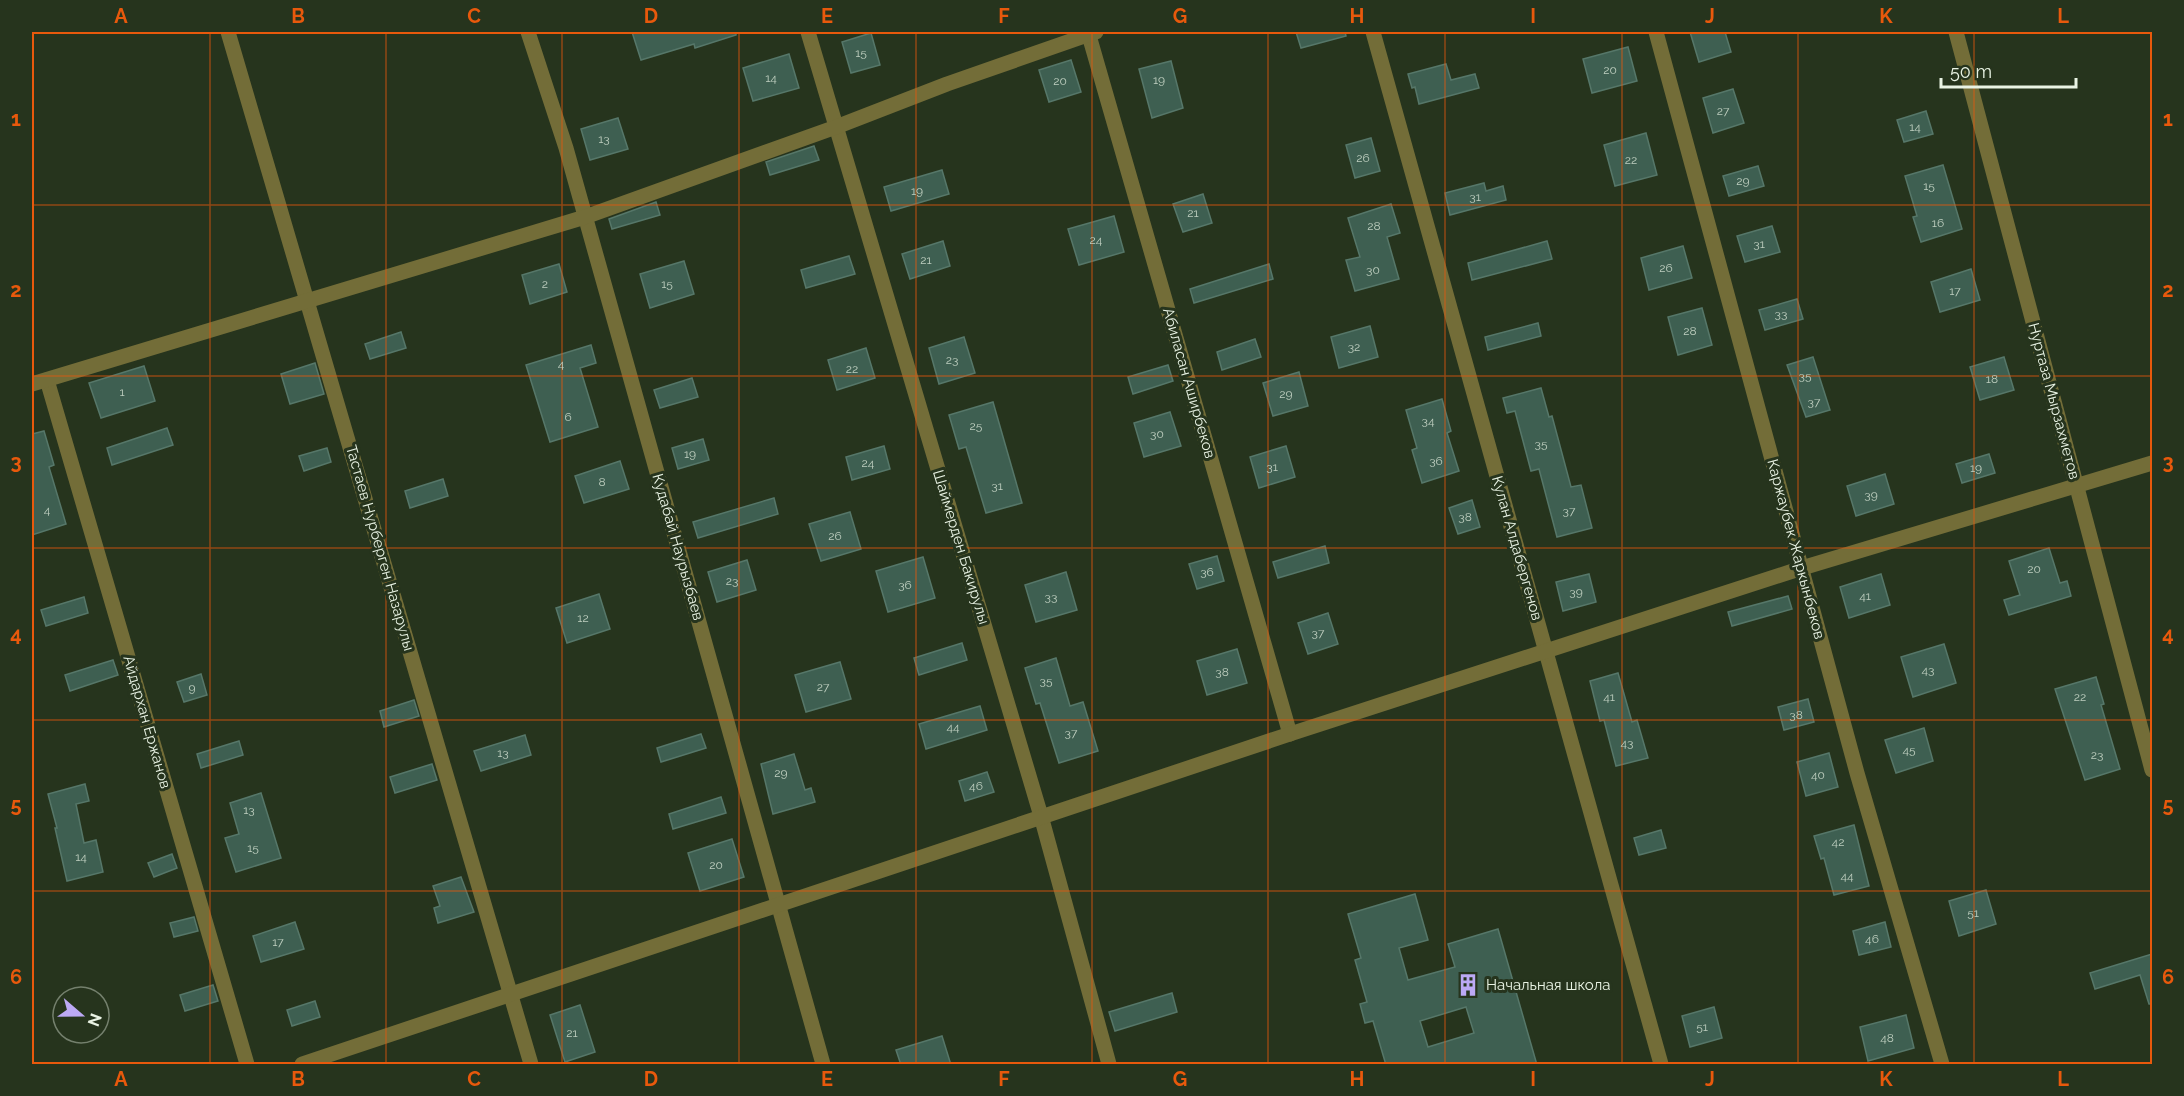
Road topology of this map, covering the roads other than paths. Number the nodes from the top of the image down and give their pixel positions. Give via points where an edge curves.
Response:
1 (228, 32) edge
2 (528, 32) edge
3 (808, 32) edge
4 (1091, 32) edge
5 (1373, 32) edge
6 (1656, 32) edge
7 (1956, 32) edge
8 (836, 127) junction
9 (585, 217) junction
10 (307, 301) junction
11 (47, 380) junction
12 (32, 384) edge
13 (2152, 464) edge
14 (2077, 487) junction
15 (1802, 568) junction
16 (1545, 652) junction
17 (1290, 734) junction
18 (2152, 770) edge
19 (1041, 816) junction
20 (779, 906) junction
21 (511, 995) junction
22 (247, 1065) edge
23 (302, 1065) edge
24 (531, 1065) edge
25 (823, 1065) edge
26 (1109, 1065) edge
27 (1661, 1065) edge
28 (1942, 1065) edge

1 - 10 street, Тастаев Нурберген Назарулы
2 - 9 street, Кудабай Наурызбаев
3 - 8 street, Шаймерден Бакирулы
4 - 8 street
4 - 17 street, Абиласан Аширбеков
5 - 16 street, Кулан Алдабергенов
6 - 15 street, Каржаубек Жаркынбеков
7 - 14 street, Нуртаза Мырзахметов
8 - 9 street
8 - 19 street, Шаймерден Бакирулы
9 - 10 street
9 - 20 street, Кудабай Наурызбаев
10 - 11 street
10 - 21 street, Тастаев Нурберген Назарулы
11 - 12 street
11 - 22 street, Айдархан Ержанов
13 - 14 street
14 - 15 street
14 - 18 street, Нуртаза Мырзахметов
15 - 16 street
15 - 28 street, Каржаубек Жаркынбеков
16 - 17 street
16 - 27 street, Кулан Алдабергенов
17 - 19 street
19 - 20 street
19 - 26 street, Шаймерден Бакирулы
20 - 21 street
20 - 25 street, Кудабай Наурызбаев
21 - 23 street
21 - 24 street, Тастаев Нурберген Назарулы

